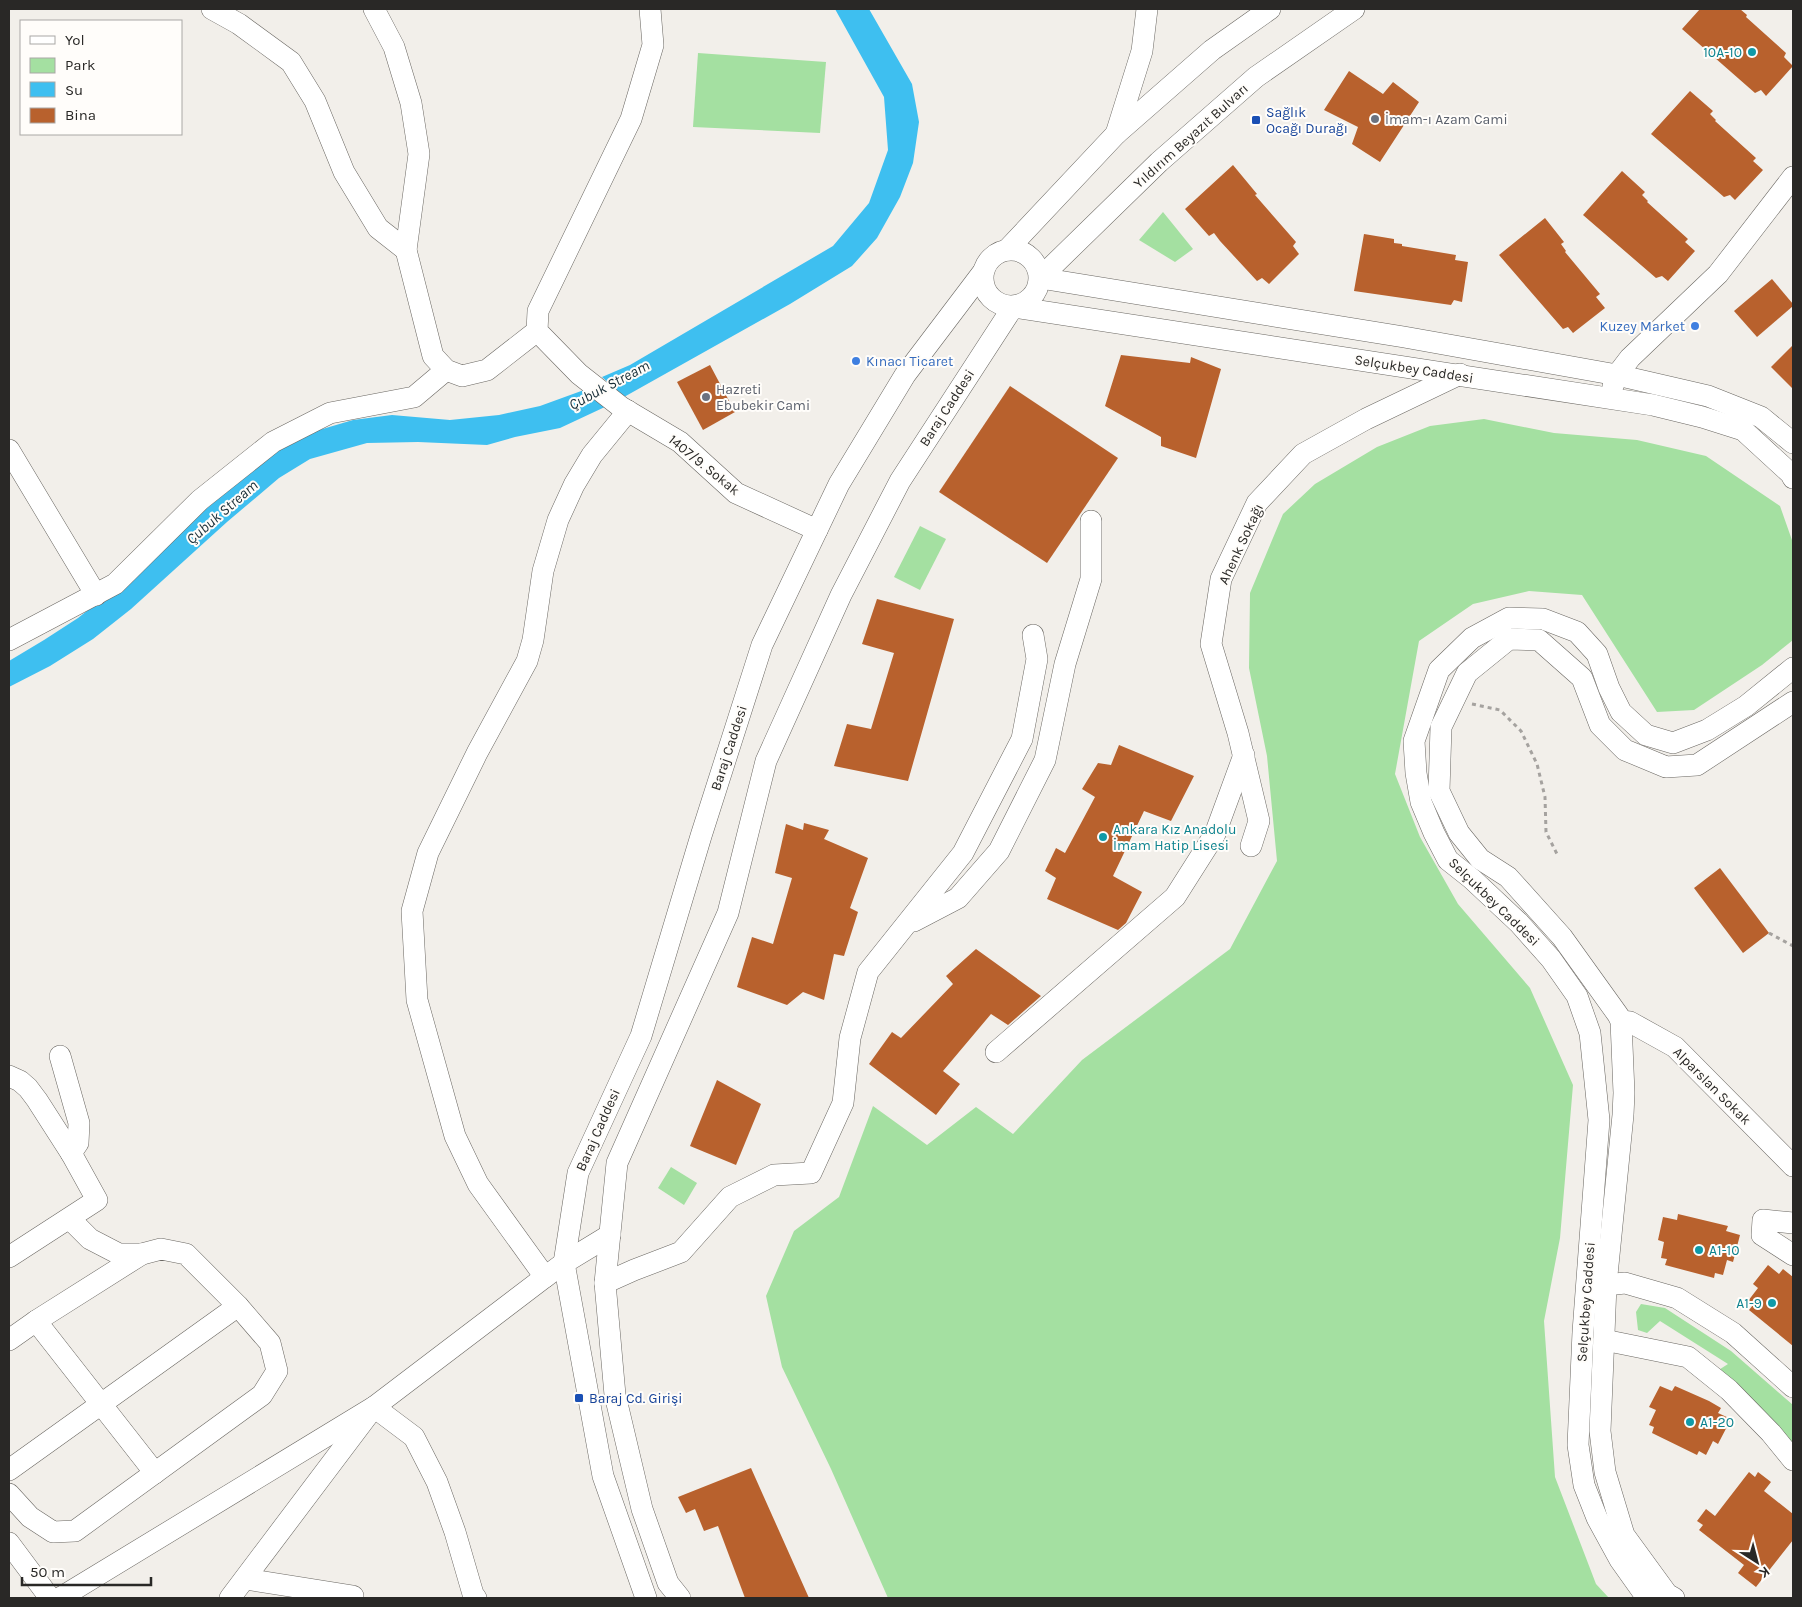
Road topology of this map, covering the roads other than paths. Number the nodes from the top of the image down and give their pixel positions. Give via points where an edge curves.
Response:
1 (212, 9) edge
2 (374, 9) edge
3 (650, 9) edge
4 (1147, 9) edge
5 (1270, 9) edge
6 (1354, 9) edge
7 (1116, 134) junction
8 (1793, 177) edge
9 (406, 250) junction
10 (1007, 250) junction
11 (983, 272) junction
12 (1040, 278) junction
13 (1013, 307) junction
14 (537, 331) junction
15 (1469, 348) junction
16 (446, 370) junction
17 (1617, 375) junction
18 (1460, 376) junction
19 (1608, 398) junction
20 (624, 409) junction
21 (1793, 443) edge
22 (9, 450) edge
23 (1793, 478) edge
24 (1091, 521) dead end
25 (817, 530) junction
26 (96, 595) junction
27 (1033, 635) dead end
28 (9, 640) edge
29 (1793, 668) edge
30 (1793, 702) edge
31 (1244, 755) junction
32 (1251, 846) dead end
33 (905, 926) junction
34 (1621, 1022) junction
35 (996, 1052) dead end
36 (60, 1056) dead end
37 (9, 1076) edge
38 (71, 1153) junction
39 (1793, 1166) edge
40 (70, 1219) junction
41 (1793, 1223) edge
42 (610, 1235) junction
43 (142, 1254) junction
44 (1793, 1256) edge
45 (9, 1258) edge
46 (564, 1263) junction
47 (545, 1277) junction
48 (606, 1284) junction
49 (1606, 1285) junction
50 (238, 1306) junction
51 (36, 1321) junction
52 (9, 1340) edge
53 (1604, 1340) junction
54 (1792, 1384) edge
55 (101, 1405) junction
56 (374, 1407) junction
57 (1793, 1460) edge
58 (9, 1470) edge
59 (155, 1473) junction
60 (9, 1494) edge
61 (9, 1543) edge
62 (245, 1579) junction
63 (353, 1596) dead end
64 (470, 1597) edge
65 (50, 1598) edge
66 (60, 1598) edge
67 (230, 1598) edge
68 (646, 1598) edge
69 (680, 1598) edge
70 (1647, 1598) edge
71 (1674, 1598) edge

1 - 9 street via 239,24 291,62 315,101 344,172 368,212 378,228
2 - 9 street via 394,47 411,103 419,154
3 - 14 street via 653,45 631,119 538,311
4 - 7 street via 1142,51
5 - 7 street via 1212,50
6 - 12 street, Yıldırım Beyazıt Bulvarı via 1256,77 1159,162
7 - 10 street
8 - 17 street via 1718,274 1630,358
9 - 16 street via 433,356
10 - 11 street via 994,256
10 - 12 street via 1026,254 1033,260
11 - 13 street via 985,290 990,297 996,303
11 - 25 street, Baraj Caddesi via 905,375 839,484
12 - 13 street via 1039,286 1029,301
12 - 15 street, Selçukbey Caddesi
13 - 18 street, Selçukbey Caddesi
13 - 42 street, Baraj Caddesi via 900,482 841,594 766,761 728,913 617,1163
14 - 16 street via 487,370 462,376
14 - 20 street, 1407/9. Sokak via 579,374
15 - 17 street, Selçukbey Caddesi
15 - 18 street
16 - 26 street via 414,397 330,413 273,442 200,500 115,584
17 - 19 street
17 - 21 street, Selçukbey Caddesi via 1708,396 1761,416
18 - 19 street, Selçukbey Caddesi
18 - 31 street, Ahenk Sokağı via 1366,419 1302,454 1257,503 1221,579 1212,644
19 - 23 street, Selçukbey Caddesi via 1661,407 1744,430
20 - 25 street, 1407/9. Sokak via 680,442 736,493
20 - 47 street via 574,485 558,520 543,571 534,640 527,661 428,853 412,911 417,1000 455,1136 478,1184
22 - 26 street
24 - 33 street via 1091,579 1065,664 1045,760 999,851 958,898
25 - 46 street, Baraj Caddesi via 762,645 641,1036 578,1173
26 - 28 street
27 - 33 street via 1037,659 1022,739 963,853
29 - 70 street, Selçukbey Caddesi via 1731,716 1707,730 1673,743 1646,736 1621,712 1596,654 1577,632 1543,619 1509,618 1472,638 1439,670 1414,741 1421,802 1448,860 1519,923 1551,959 1577,996 1590,1034 1599,1120 1578,1445 1584,1484 1597,1518 1620,1560
30 - 34 street, Selçukbey Caddesi via 1697,765 1666,767 1625,750 1600,725 1582,678 1539,640 1509,639 1467,673 1441,727 1439,791 1459,833 1480,859 1508,877 1562,937
31 - 32 street, Ahenk Sokağı via 1259,821
31 - 35 street via 1215,834 1175,897
33 - 48 street via 868,972 850,1038 843,1102 811,1173 774,1175 730,1197 681,1252
34 - 39 street, Alparslan Sokak via 1630,1022 1676,1047
34 - 49 street, Selçukbey Caddesi via 1623,1115
36 - 38 street via 79,1123 78,1143
37 - 38 street via 28,1088
38 - 40 street via 97,1200
40 - 43 street via 90,1239 119,1254
40 - 45 street
41 - 44 street via 1763,1220 1762,1235
42 - 46 street
42 - 48 street
43 - 50 street via 161,1249 186,1254
43 - 51 street
46 - 47 street
46 - 68 street via 603,1476
47 - 56 street
48 - 69 street via 616,1395 642,1510 668,1582
49 - 53 street, Selçukbey Caddesi
49 - 54 street via 1625,1283 1677,1298 1733,1333
50 - 55 street
50 - 59 street via 270,1343 277,1371 262,1395
51 - 52 street
51 - 55 street
53 - 57 street via 1688,1358 1729,1390
53 - 71 street, Selçukbey Caddesi via 1600,1431 1606,1472 1624,1535 1667,1594
55 - 58 street
55 - 59 street
56 - 62 street
56 - 64 street via 414,1437 437,1482 454,1532
56 - 66 street
59 - 60 street via 75,1531 53,1532 30,1517
61 - 65 street
62 - 63 street
62 - 67 street

